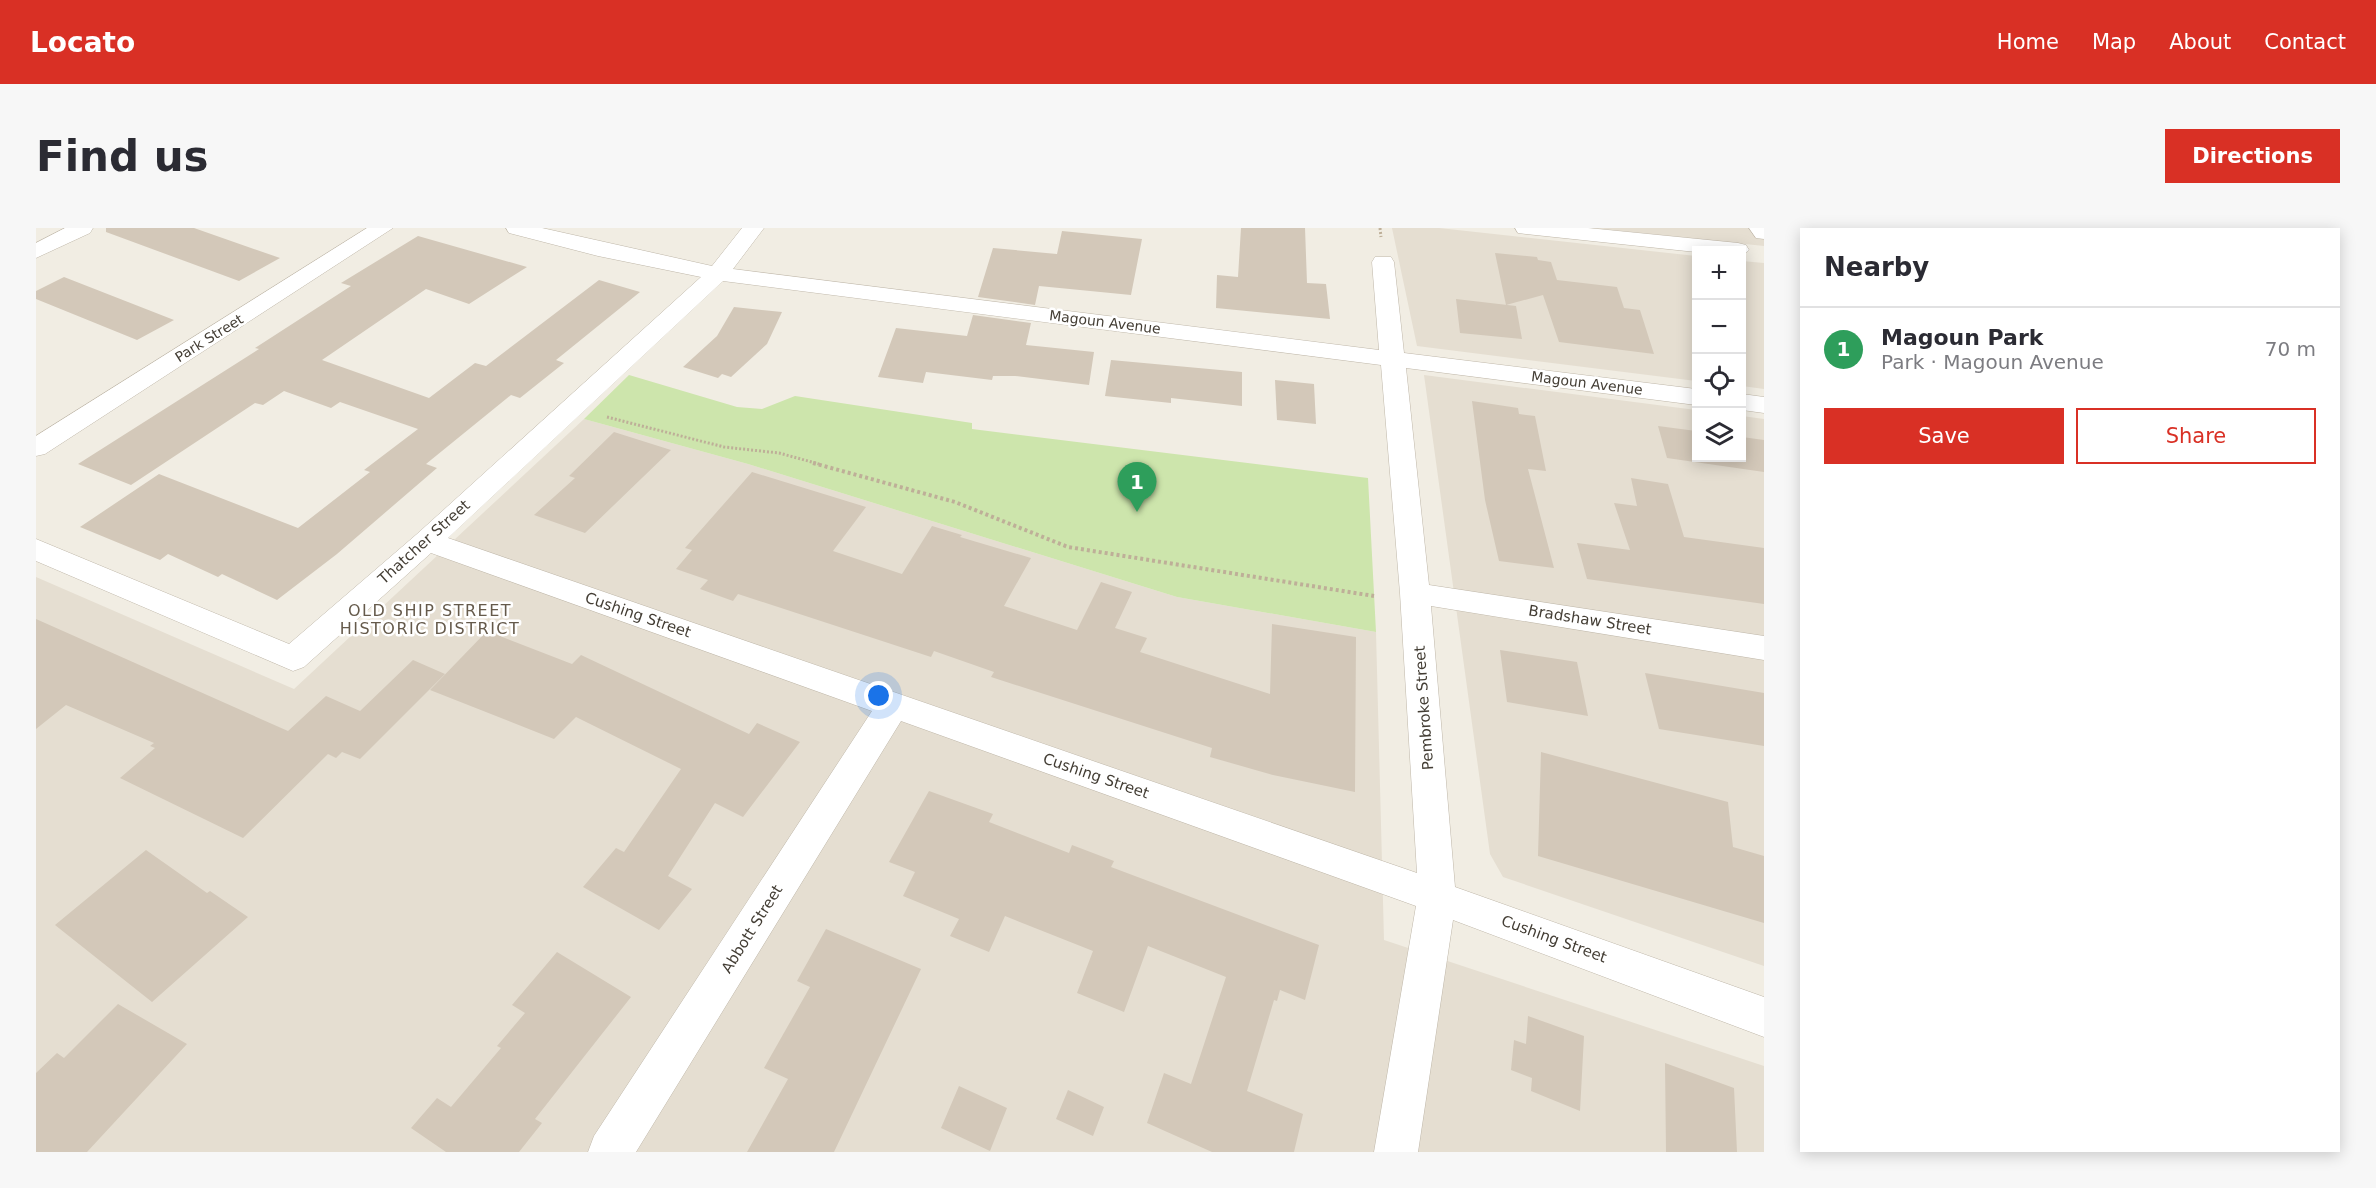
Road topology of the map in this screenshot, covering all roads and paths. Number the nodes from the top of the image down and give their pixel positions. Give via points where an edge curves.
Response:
1 (82, 228) edge
2 (517, 228) edge
3 (753, 228) edge
4 (1526, 228) edge
5 (1760, 228) edge
6 (373, 229) edge
7 (1764, 233) edge
8 (1693, 246) edge
9 (36, 251) edge
10 (1746, 252) edge
11 (1764, 253) edge
12 (1383, 262) dead end
13 (718, 274) junction
14 (1394, 359) junction
15 (1692, 396) edge
16 (1746, 403) edge
17 (1764, 405) edge
18 (606, 417) dead end
19 (36, 447) edge
20 (427, 541) junction
21 (36, 549) edge
22 (1415, 593) junction
23 (1374, 596) dead end
24 (1764, 648) edge
25 (894, 705) junction
26 (1437, 896) junction
27 (1764, 1017) edge
28 (610, 1152) edge
29 (1395, 1152) edge

1 - 9 street
2 - 13 street, Magoun Avenue
3 - 13 street, Thatcher Street
4 - 8 street
5 - 7 street
6 - 19 street, Park Street
10 - 11 street
12 - 14 street, Pembroke Street
13 - 14 street, Magoun Avenue
13 - 20 street, Thatcher Street
14 - 15 street, Magoun Avenue
14 - 22 street, Pembroke Street
16 - 17 street
18 - 23 path via 724,447 778,453 900,486 955,502 1068,546
20 - 21 street, Thatcher Street via 293,659
20 - 25 street, Cushing Street
22 - 24 street, Bradshaw Street
22 - 26 street, Pembroke Street
25 - 26 street, Cushing Street
25 - 28 street, Abbott Street
26 - 27 street, Cushing Street
26 - 29 street, Pembroke Street

